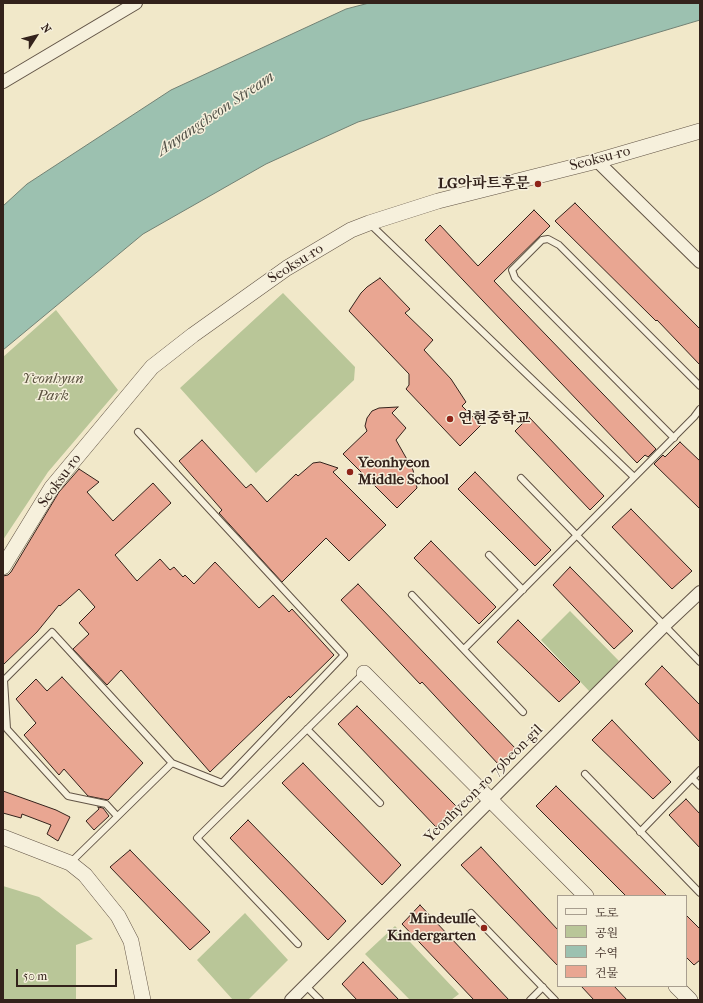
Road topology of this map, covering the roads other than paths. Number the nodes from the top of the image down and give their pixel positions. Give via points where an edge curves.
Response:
1 (136, 3) edge
2 (3, 82) edge
3 (700, 131) edge
4 (597, 161) junction
5 (369, 223) junction
6 (700, 262) edge
7 (700, 386) edge
8 (700, 409) edge
9 (138, 432) dead end
10 (674, 438) junction
11 (521, 478) dead end
12 (634, 478) junction
13 (577, 536) junction
14 (489, 555) dead end
15 (3, 567) edge
16 (523, 590) junction
17 (700, 592) edge
18 (412, 596) dead end
19 (664, 626) junction
20 (464, 650) junction
21 (700, 662) edge
22 (364, 673) joint
23 (523, 712) dead end
24 (307, 729) junction
25 (172, 763) junction
26 (700, 770) edge
27 (585, 774) dead end
28 (692, 778) junction
29 (700, 786) edge
30 (490, 800) junction
31 (380, 804) dead end
32 (116, 816) junction
33 (640, 832) junction
34 (3, 837) edge
35 (70, 863) junction
36 (700, 893) edge
37 (585, 895) edge
38 (471, 913) dead end
39 (298, 944) dead end
40 (306, 986) junction
41 (542, 987) junction
42 (677, 987) edge
43 (700, 996) edge
44 (143, 1000) edge
45 (291, 1000) edge
46 (320, 1000) edge
47 (530, 1000) edge
48 (555, 1000) edge
49 (690, 1000) edge
50 (697, 1000) edge

1 - 2 street
3 - 4 street, Seoksu-ro
4 - 5 street, Seoksu-ro via 438,202
4 - 6 street
5 - 12 lane
5 - 15 street, Seoksu-ro via 350,230 287,268 152,367 52,487
7 - 10 lane via 559,245 548,239 542,240 512,270 514,278
8 - 10 lane
9 - 25 lane via 344,656 222,783
10 - 12 lane
11 - 13 lane
12 - 13 lane
13 - 16 lane
13 - 19 lane
14 - 16 lane
16 - 20 lane
17 - 19 street, Yeonhyeon-ro 79beon-gil
18 - 20 lane
19 - 21 lane
19 - 30 street, Yeonhyeon-ro 79beon-gil
20 - 23 lane
22 - 24 lane
22 - 30 street
24 - 31 lane
24 - 39 lane via 197,838
25 - 32 lane
25 - 32 lane via 52,632 4,680 6,729 68,796 106,804
26 - 28 lane
27 - 33 lane
28 - 29 lane
28 - 33 lane
30 - 37 street
30 - 40 street, Yeonhyeon-ro 79beon-gil
32 - 35 lane
33 - 36 lane
34 - 35 street
35 - 44 street via 85,874 118,916 131,942
38 - 41 lane
40 - 45 street, Yeonhyeon-ro 79beon-gil
40 - 46 lane
41 - 47 lane
41 - 48 lane
42 - 49 street
43 - 50 street

